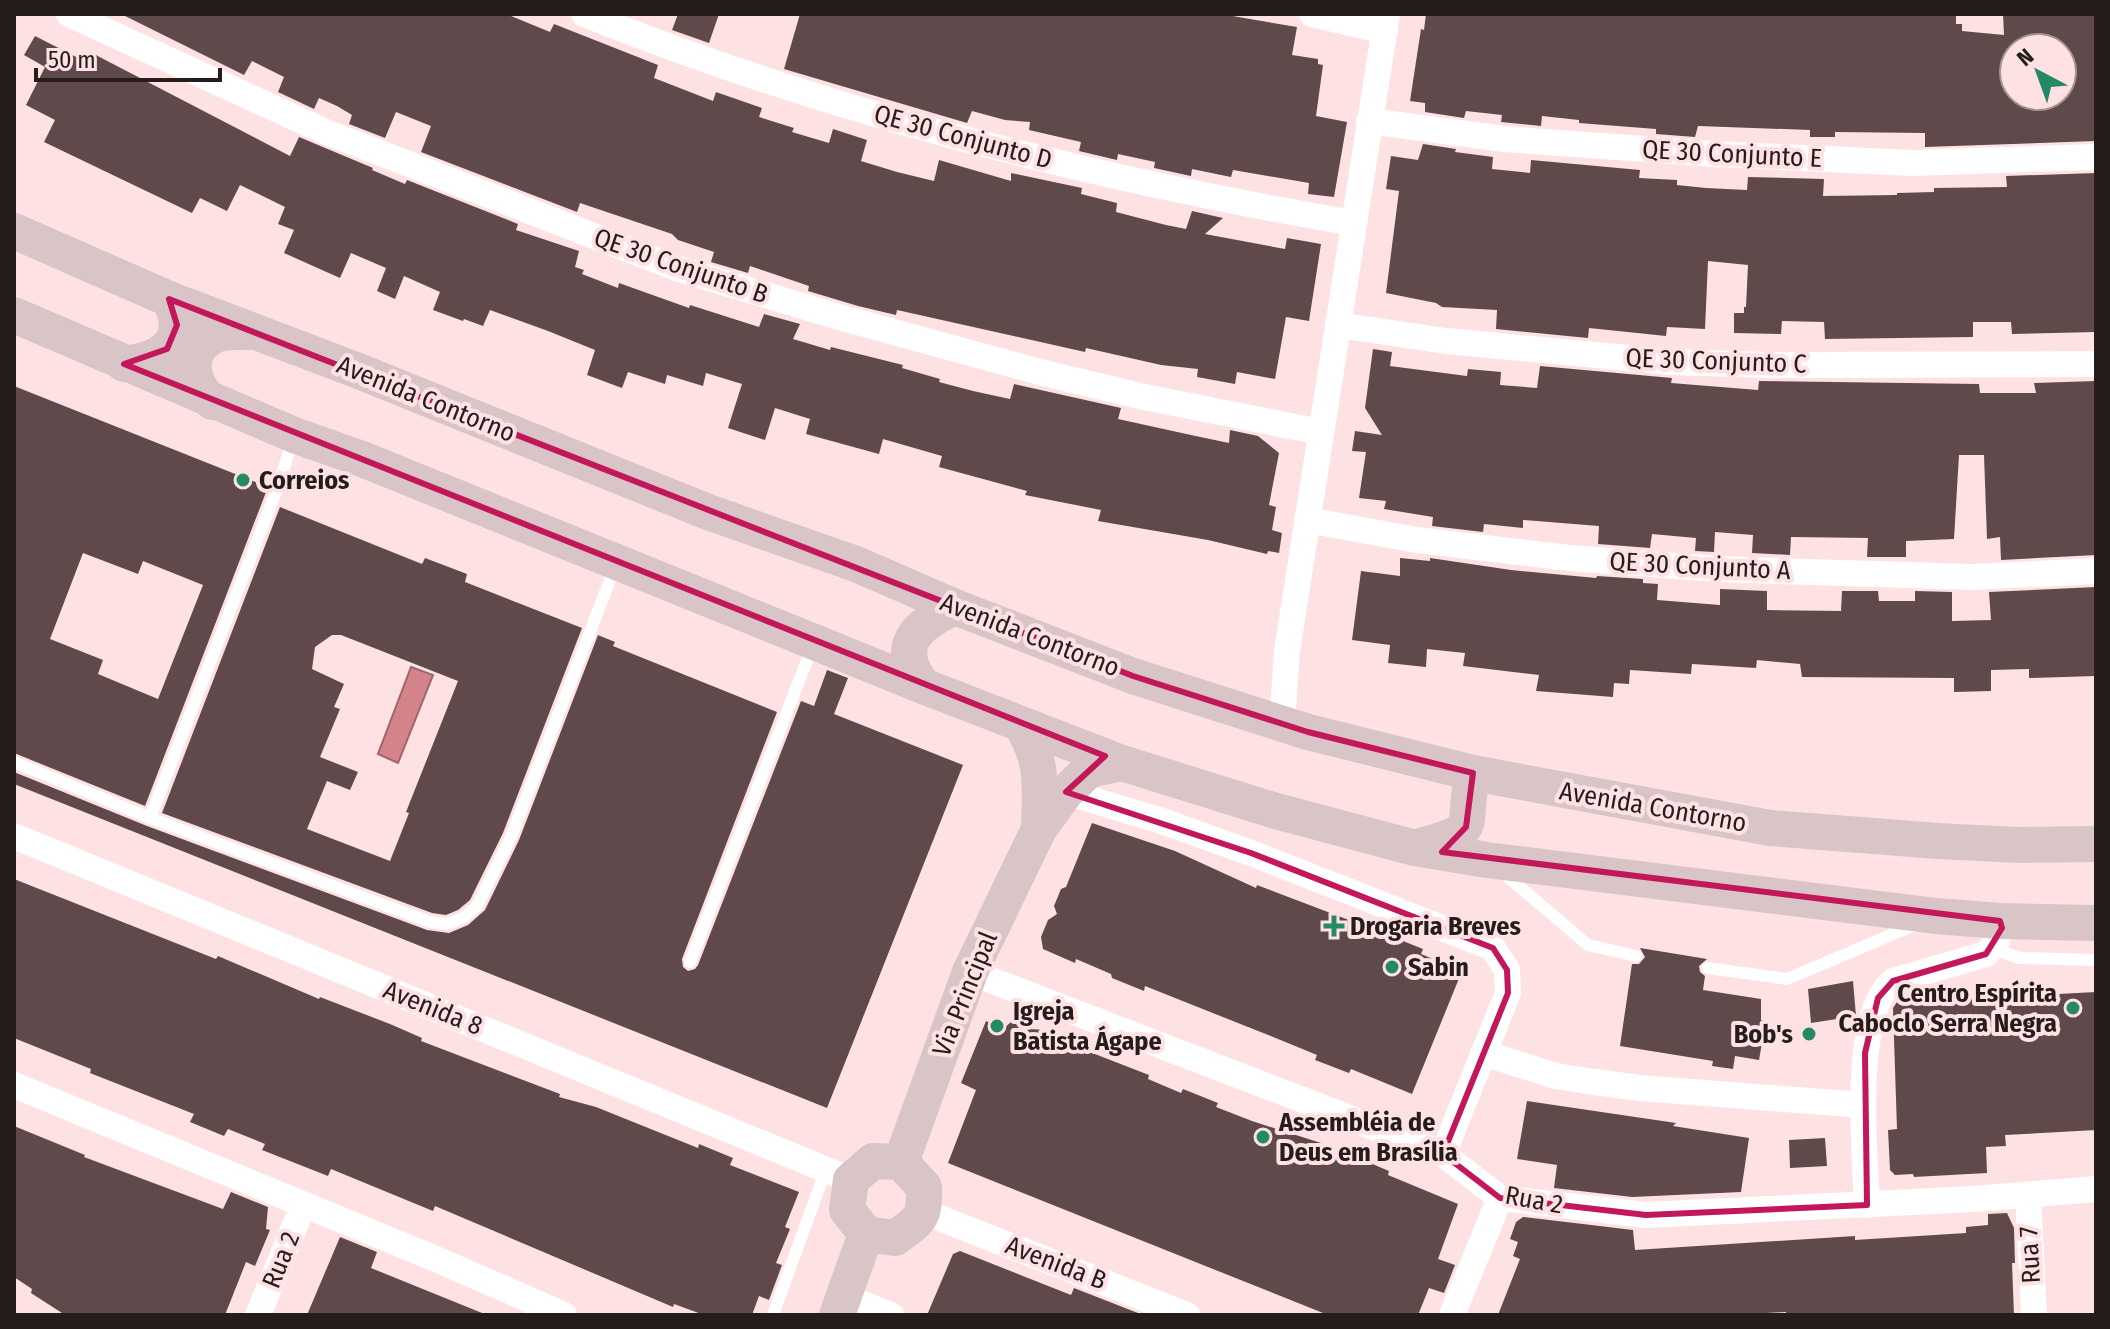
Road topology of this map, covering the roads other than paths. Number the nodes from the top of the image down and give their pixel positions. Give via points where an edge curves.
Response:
1 (69, 14) edge
2 (584, 14) edge
3 (1312, 14) edge
4 (1386, 22) edge
5 (1369, 121) junction
6 (2096, 157) edge
7 (1353, 223) junction
8 (14, 231) edge
9 (169, 299) junction
10 (14, 315) edge
11 (1338, 325) junction
12 (252, 332) junction
13 (124, 364) junction
14 (2096, 364) edge
15 (212, 402) junction
16 (1321, 432) junction
17 (294, 435) junction
18 (1307, 520) junction
19 (616, 562) junction
20 (2096, 571) edge
21 (955, 607) junction
22 (814, 642) junction
23 (923, 686) junction
24 (1282, 724) junction
25 (1021, 725) junction
26 (14, 762) edge
27 (1122, 763) junction
28 (1473, 773) junction
29 (1066, 792) junction
30 (150, 818) junction
31 (1039, 829) junction
32 (14, 836) edge
33 (2096, 844) edge
34 (1415, 848) junction
35 (1487, 860) junction
36 (1936, 916) junction
37 (2096, 923) edge
38 (1996, 934) junction
39 (1636, 956) dead end
40 (2096, 960) edge
41 (690, 962) dead end
42 (1708, 968) dead end
43 (970, 972) junction
44 (1483, 1053) junction
45 (14, 1085) edge
46 (1863, 1105) junction
47 (1443, 1154) junction
48 (901, 1162) junction
49 (838, 1174) junction
50 (2096, 1189) edge
51 (2028, 1195) junction
52 (1500, 1198) junction
53 (1867, 1205) junction
54 (303, 1206) junction
55 (924, 1212) junction
56 (866, 1234) junction
57 (1136, 1305) edge
58 (841, 1306) edge
59 (258, 1315) edge
60 (564, 1315) edge
61 (773, 1315) edge
62 (891, 1315) edge
63 (1187, 1315) edge
64 (1452, 1315) edge
65 (2034, 1315) edge

1 - 16 street, QE 30 Conjunto B via 326,132 679,269 1040,372
2 - 7 street, QE 30 Conjunto D via 720,66 904,123 1218,200
3 - 4 street
4 - 5 street
5 - 6 street, QE 30 Conjunto E via 1573,146 1730,155 1912,163
5 - 7 street
7 - 11 street
8 - 9 main road, Avenida Contorno
9 - 12 main road, Avenida Contorno
9 - 13 main road via 177,325 167,349
10 - 13 main road
11 - 14 street, QE 30 Conjunto C via 1671,362
11 - 16 street
12 - 15 main road via 221,333 198,350 194,379
12 - 21 main road, Avenida Contorno
13 - 15 main road
15 - 17 main road
16 - 18 street
17 - 19 main road
17 - 30 lane
18 - 20 street, QE 30 Conjunto A via 1446,544 1718,569 1973,577
18 - 24 street
19 - 22 main road
19 - 30 lane via 511,837 477,906 463,918 447,924 430,922
21 - 23 main road via 921,625 912,639 909,656
21 - 24 main road, Avenida Contorno via 1133,676
22 - 23 main road
22 - 41 lane
23 - 25 main road
24 - 28 main road, Avenida Contorno
25 - 27 main road
25 - 31 main road, Via Principal via 1040,771
26 - 30 lane
27 - 29 main road, Via Principal via 1089,770
27 - 34 main road
28 - 33 main road, Avenida Contorno via 1770,828 2019,845
28 - 34 main road via 1466,827 1458,836
29 - 31 main road, Via Principal
29 - 44 street via 1251,853 1493,948 1507,970 1508,993
31 - 43 main road, Via Principal
32 - 49 street, Avenida 8
34 - 35 main road
35 - 36 main road
35 - 39 lane via 1588,945
36 - 38 main road
36 - 42 lane via 1787,979
37 - 38 main road
38 - 40 lane via 2019,958
38 - 46 street via 1978,958 1911,974 1884,989 1865,1053
43 - 47 street, Rua 2
43 - 48 main road, Via Principal
44 - 46 street via 1587,1081
44 - 47 street
45 - 54 street
46 - 53 street
47 - 52 street, Rua 2
48 - 49 main road via 873,1161
48 - 55 main road via 924,1187
49 - 56 main road via 847,1210
49 - 61 lane
50 - 51 street, Rua 2
51 - 53 street, Rua 2
51 - 65 street, Rua 7
52 - 53 street, Rua 2 via 1646,1215
52 - 64 street
54 - 59 street, Rua 2
54 - 60 street
55 - 56 main road via 895,1238
55 - 57 street, Avenida B
56 - 58 main road
57 - 63 street, Avenida B
58 - 62 street

